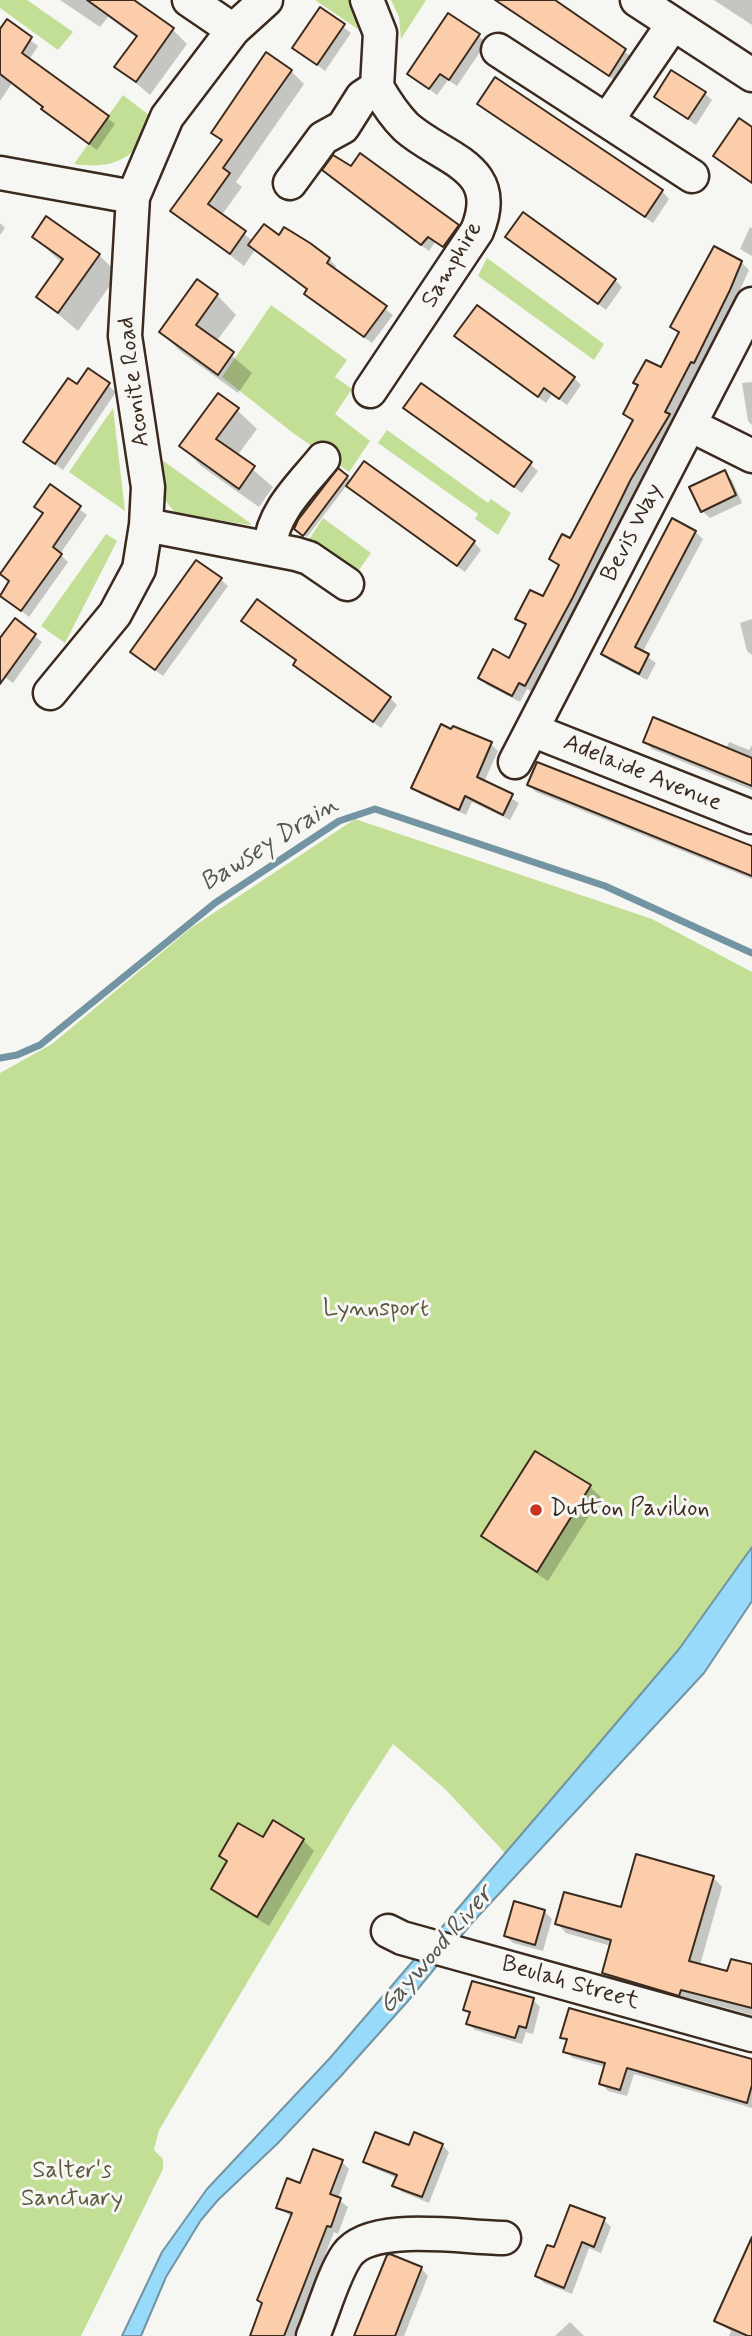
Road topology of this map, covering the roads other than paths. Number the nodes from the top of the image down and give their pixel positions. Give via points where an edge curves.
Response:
1 (189, 0) edge
2 (266, 0) edge
3 (367, 0) edge
4 (636, 0) edge
5 (673, 24) junction
6 (233, 30) junction
7 (498, 50) dead end
8 (752, 75) edge
9 (377, 87) junction
10 (608, 119) junction
11 (0, 173) edge
12 (691, 176) dead end
13 (290, 183) dead end
14 (133, 197) junction
15 (752, 304) edge
16 (370, 391) dead end
17 (690, 425) junction
18 (752, 456) edge
19 (324, 459) dead end
20 (146, 525) junction
21 (270, 547) junction
22 (347, 584) dead end
23 (50, 693) dead end
24 (532, 730) junction
25 (515, 762) dead end
26 (752, 817) edge
27 (395, 1934) dead end
28 (752, 2035) edge
29 (492, 2247) dead end
30 (313, 2336) edge

1 - 6 street
2 - 6 street, Aconite Road
3 - 9 street via 380,33
4 - 5 street
5 - 8 street
5 - 10 street
6 - 14 street, Aconite Road via 167,117
7 - 10 street
9 - 13 street via 362,97 343,127 324,138
9 - 16 street, Samphire via 407,127 461,162 479,180 484,214
10 - 12 street
11 - 14 street
14 - 20 street, Aconite Road via 125,336 148,487
15 - 17 street, Bevis Way
17 - 18 street
17 - 24 street, Bevis Way
19 - 21 street via 281,511
20 - 21 street
20 - 23 street, Aconite Road via 139,569 115,614
21 - 22 street via 309,558
24 - 25 street, Bevis Way
24 - 26 street, Adelaide Avenue
27 - 28 street, Beulah Street
29 - 30 street via 394,2235 359,2243 346,2256

